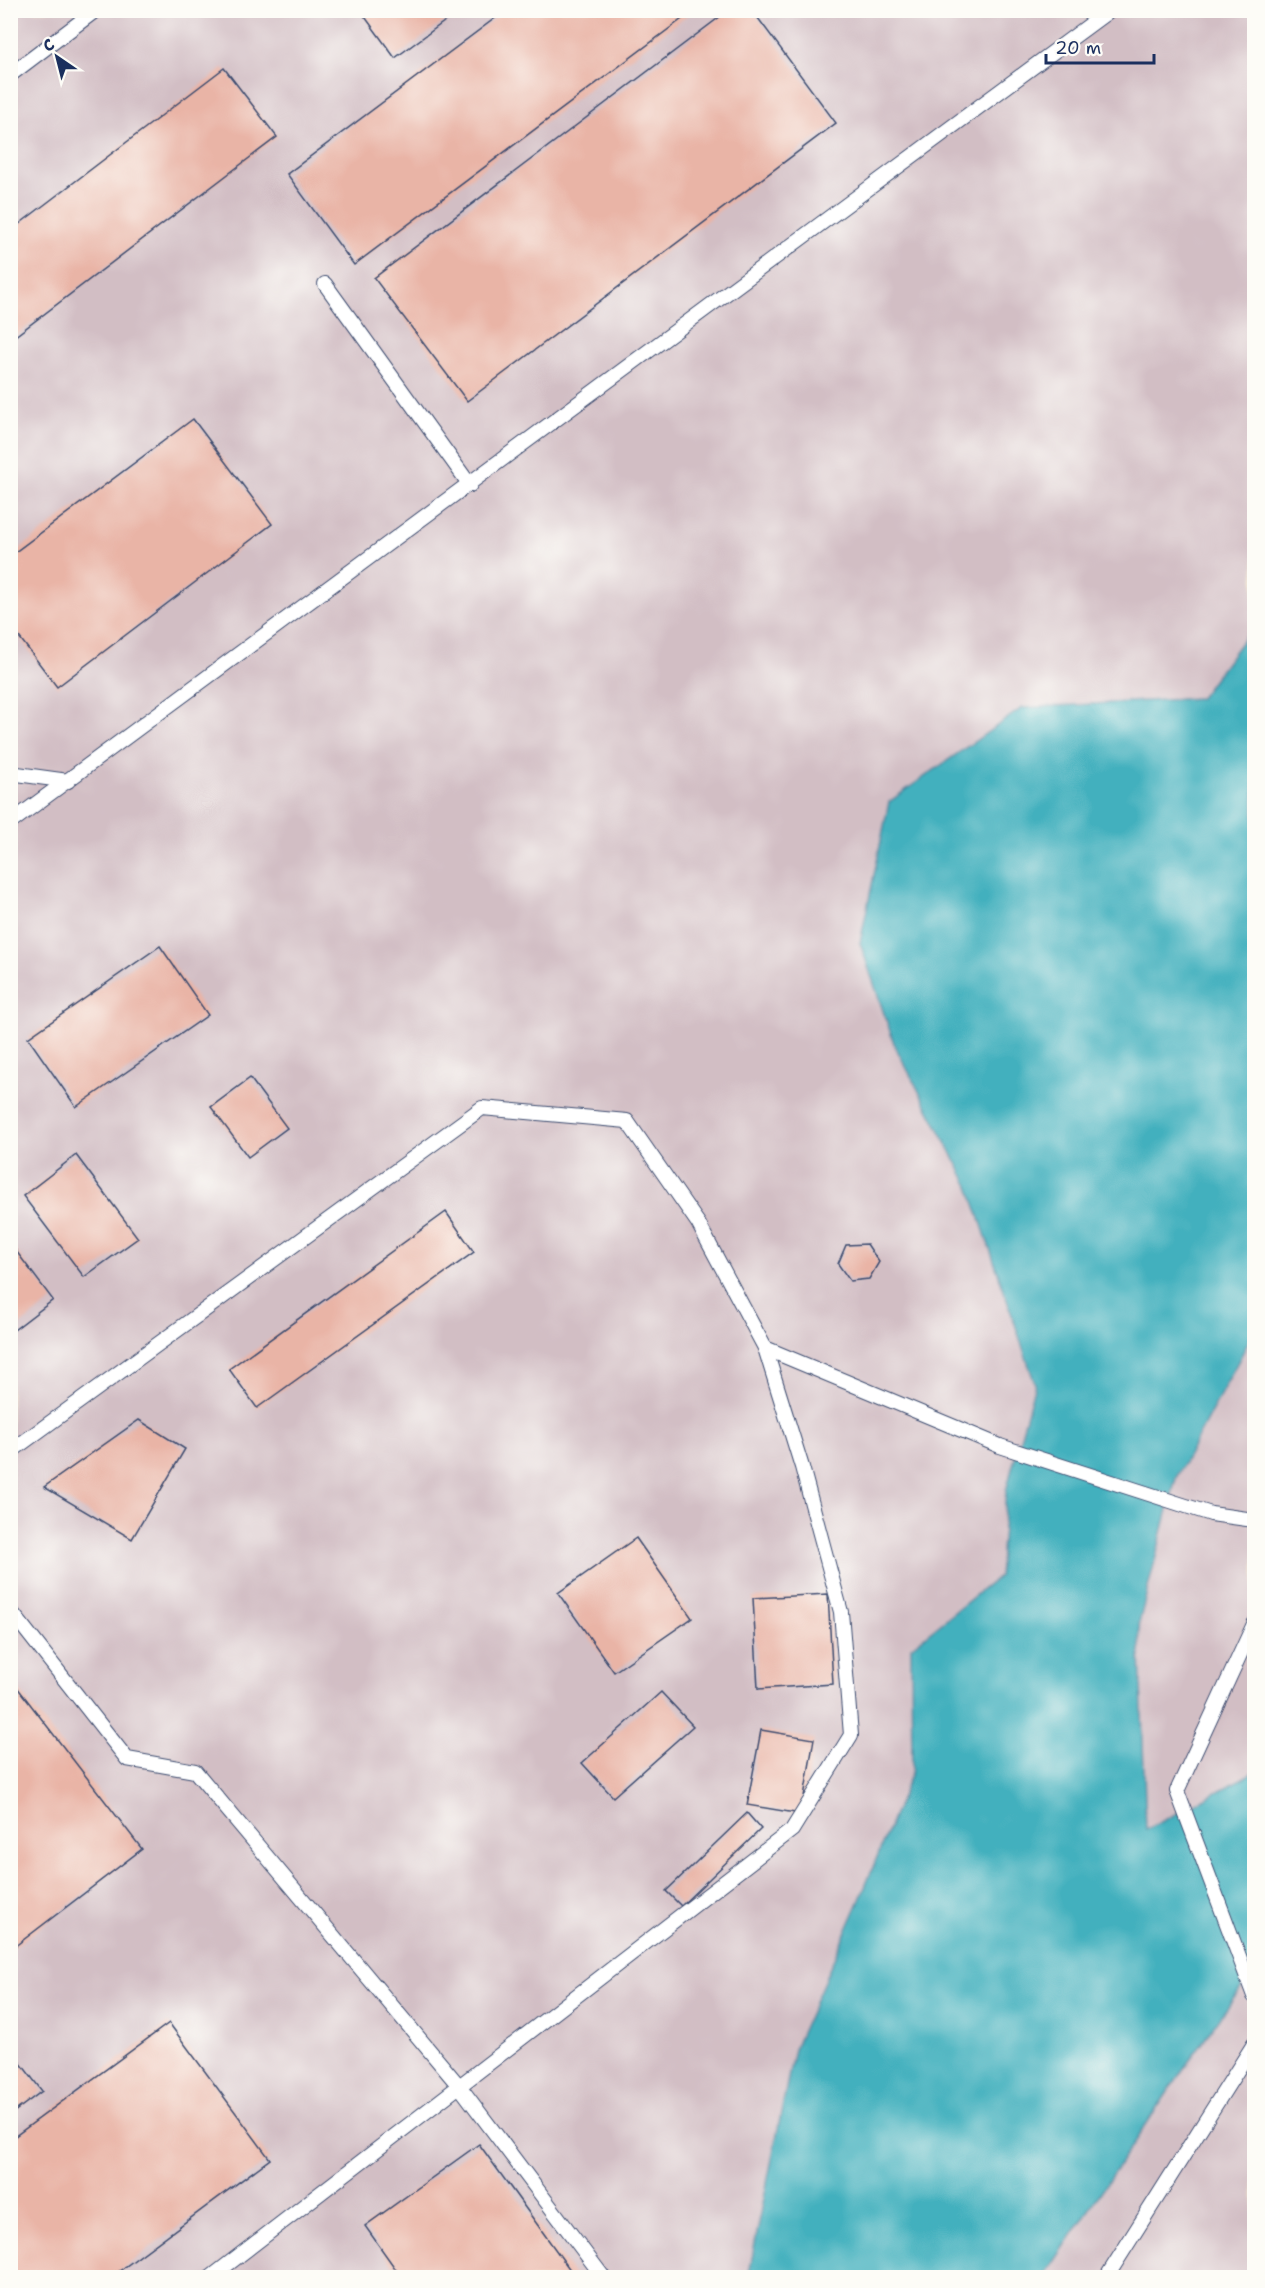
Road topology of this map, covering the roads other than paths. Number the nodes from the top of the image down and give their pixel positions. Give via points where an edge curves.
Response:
1 (96, 10) edge
2 (1110, 10) edge
3 (10, 75) edge
4 (325, 284) dead end
5 (470, 485) junction
6 (10, 773) edge
7 (68, 781) junction
8 (10, 823) edge
9 (765, 1348) junction
10 (10, 1452) edge
11 (1254, 1520) edge
12 (10, 1610) edge
13 (1254, 1624) edge
14 (1254, 1995) edge
15 (1254, 2044) edge
16 (460, 2087) junction
17 (210, 2277) edge
18 (604, 2277) edge
19 (1106, 2277) edge

1 - 3 lane
2 - 5 lane
4 - 5 lane
5 - 7 lane
6 - 7 lane
7 - 8 lane
9 - 10 lane via 698,1223 627,1121 482,1108
9 - 11 lane via 1000,1446 1211,1514
9 - 16 lane via 841,1612 851,1735 792,1830
12 - 16 lane via 127,1759 195,1771
13 - 14 lane via 1177,1791
15 - 19 lane
16 - 17 lane
16 - 18 lane

